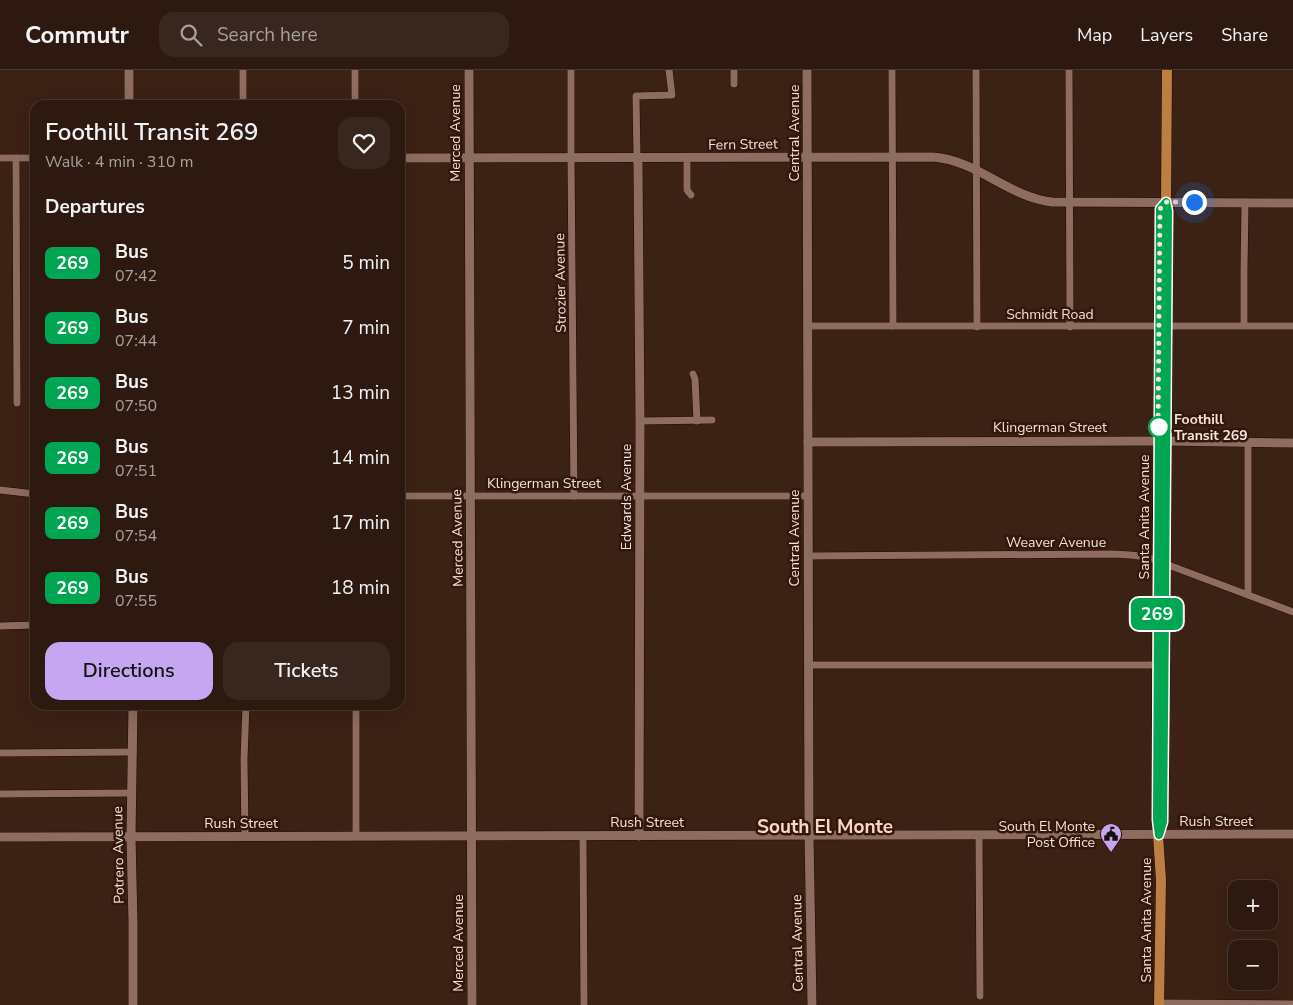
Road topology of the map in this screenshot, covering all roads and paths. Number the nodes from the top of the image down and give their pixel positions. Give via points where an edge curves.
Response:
1 (129, 70) edge
2 (242, 70) edge
3 (355, 70) edge
4 (469, 70) edge
5 (572, 70) edge
6 (669, 70) edge
7 (734, 70) edge
8 (807, 70) edge
9 (892, 70) edge
10 (976, 70) edge
11 (1069, 70) edge
12 (1167, 70) edge
13 (734, 84) dead end
14 (129, 100) edge
15 (243, 100) edge
16 (355, 100) edge
17 (808, 157) junction
18 (892, 157) junction
19 (0, 158) edge
20 (16, 158) junction
21 (30, 158) edge
22 (405, 158) edge
23 (469, 158) junction
24 (571, 158) junction
25 (637, 158) junction
26 (687, 158) junction
27 (977, 170) junction
28 (691, 195) dead end
29 (1069, 202) junction
30 (1166, 202) junction
31 (1245, 203) junction
32 (1293, 203) edge
33 (1244, 325) junction
34 (807, 326) junction
35 (892, 326) junction
36 (1163, 326) junction
37 (1293, 326) edge
38 (977, 327) junction
39 (1070, 327) junction
40 (693, 374) dead end
41 (17, 403) dead end
42 (712, 420) dead end
43 (640, 421) junction
44 (698, 421) junction
45 (1162, 441) junction
46 (808, 442) junction
47 (1248, 442) junction
48 (1293, 443) edge
49 (0, 490) edge
50 (30, 493) edge
51 (405, 496) edge
52 (469, 496) junction
53 (574, 496) junction
54 (808, 496) junction
55 (640, 497) junction
56 (808, 556) junction
57 (1162, 562) junction
58 (1248, 595) junction
59 (1293, 612) edge
60 (30, 625) edge
61 (0, 626) edge
62 (809, 665) junction
63 (1161, 665) junction
64 (133, 710) edge
65 (246, 710) edge
66 (356, 710) edge
67 (133, 752) junction
68 (0, 753) edge
69 (132, 793) junction
70 (0, 794) edge
71 (1293, 834) edge
72 (809, 835) junction
73 (978, 835) junction
74 (1159, 835) junction
75 (131, 836) junction
76 (245, 836) junction
77 (356, 836) junction
78 (472, 836) junction
79 (583, 836) junction
80 (639, 836) junction
81 (0, 838) edge
82 (980, 996) dead end
83 (1159, 1004) edge
84 (1293, 1004) edge
85 (133, 1005) edge
86 (472, 1005) edge
87 (584, 1005) edge
88 (812, 1005) edge

1 - 14 street
2 - 15 street
3 - 16 street
4 - 23 street, Merced Avenue
5 - 24 street, Strozier Avenue
6 - 25 street via 672,95 636,96
7 - 13 street
8 - 17 street, Central Avenue
9 - 18 street
10 - 27 street
11 - 29 street
12 - 30 main road, Santa Anita Avenue
17 - 18 street, Fern Street
17 - 26 street, Fern Street
17 - 34 street, Central Avenue
18 - 27 street, Fern Street via 948,158
18 - 35 street
19 - 20 street
20 - 21 street
20 - 41 street
22 - 23 street, Fern Street
23 - 24 street, Fern Street
23 - 52 street, Merced Avenue
24 - 25 street, Fern Street
24 - 53 street, Strozier Avenue
25 - 26 street, Fern Street
25 - 43 street, Edwards Avenue
26 - 28 street via 687,190
27 - 29 street, Fern Street via 1030,198
27 - 38 street
29 - 30 street, Fern Street
29 - 39 street
30 - 31 street, Fern Street
30 - 36 main road, Santa Anita Avenue via 1160,209
31 - 32 street, Fern Street
31 - 33 street
33 - 36 street, Schmidt Road
33 - 37 street, Schmidt Road
34 - 35 street, Schmidt Road
34 - 46 street, Central Avenue
35 - 38 street, Schmidt Road
36 - 39 street, Schmidt Road
36 - 45 main road, Santa Anita Avenue
38 - 39 street, Schmidt Road
40 - 44 street
42 - 44 street
43 - 44 street
43 - 55 street, Edwards Avenue
45 - 46 street, Klingerman Street
45 - 47 street, Klingerman Street
45 - 57 main road, Santa Anita Avenue
46 - 54 street, Central Avenue
47 - 48 street, Klingerman Street
47 - 58 street
49 - 50 street
51 - 52 street, Klingerman Street
52 - 53 street, Klingerman Street
52 - 78 street, Merced Avenue
53 - 55 street, Klingerman Street
54 - 55 street, Klingerman Street
54 - 56 street, Central Avenue
55 - 80 street, Edwards Avenue
56 - 57 street, Weaver Avenue via 1112,554 1144,556
56 - 62 street, Central Avenue
57 - 58 street, Weaver Avenue
57 - 63 main road, Santa Anita Avenue
58 - 59 street, Weaver Avenue
60 - 61 street
62 - 63 street
62 - 72 street, Central Avenue
63 - 74 main road, Santa Anita Avenue
64 - 67 street, Potrero Avenue
65 - 76 street
66 - 77 street
67 - 68 street
67 - 69 street, Potrero Avenue
69 - 70 street
69 - 75 street, Potrero Avenue
71 - 74 street, Rush Street
72 - 73 street, Rush Street
72 - 80 street, Rush Street
72 - 88 street, Central Avenue
73 - 74 street, Rush Street
73 - 82 street
74 - 83 main road, Santa Anita Avenue
75 - 76 street, Rush Street
75 - 81 street, Rush Street
75 - 85 street, Potrero Avenue
76 - 77 street, Rush Street
77 - 78 street, Rush Street
78 - 79 street, Rush Street
78 - 86 street, Merced Avenue
79 - 80 street, Rush Street
79 - 87 street
83 - 84 street

